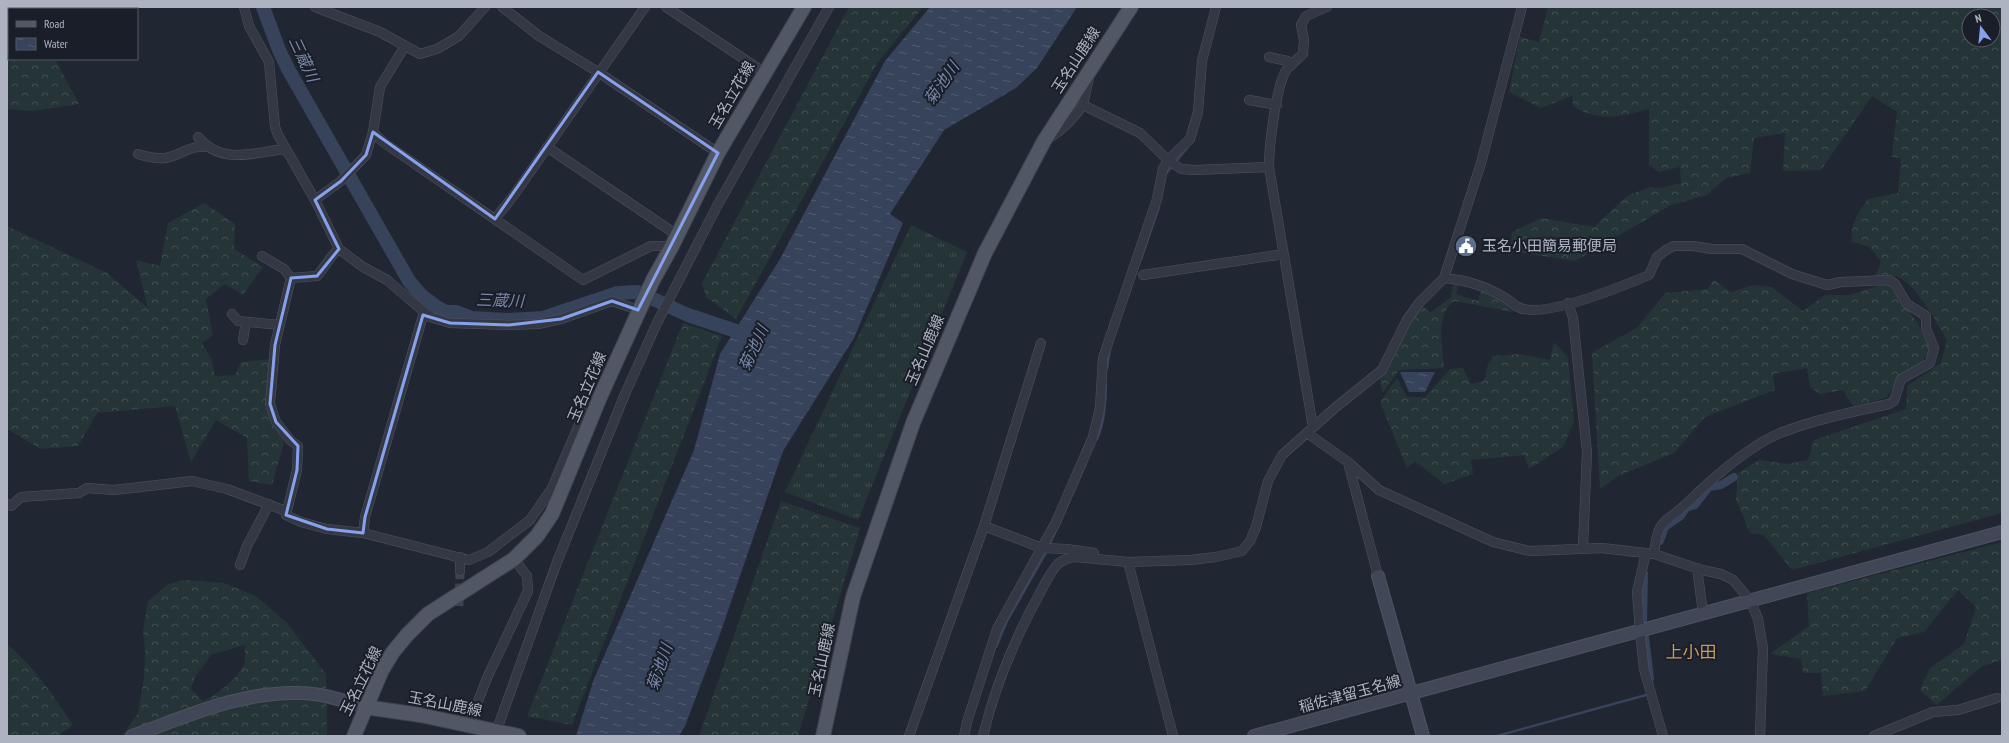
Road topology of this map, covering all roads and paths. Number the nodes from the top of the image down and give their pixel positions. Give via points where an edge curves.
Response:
1 (244, 7) edge
2 (316, 7) edge
3 (485, 7) edge
4 (502, 7) edge
5 (645, 7) edge
6 (666, 7) edge
7 (804, 7) edge
8 (829, 7) edge
9 (1131, 7) edge
10 (1216, 7) edge
11 (1327, 7) edge
12 (1522, 7) edge
13 (405, 46) junction
14 (1268, 56) dead end
15 (1292, 65) junction
16 (1091, 68) junction
17 (598, 72) junction
18 (765, 73) junction
19 (1249, 100) dead end
20 (1083, 105) junction
21 (1277, 105) junction
22 (373, 132) junction
23 (198, 137) dead end
24 (1044, 141) junction
25 (206, 147) junction
26 (547, 147) junction
27 (286, 149) junction
28 (718, 153) junction
29 (138, 154) dead end
30 (1168, 160) junction
31 (1269, 167) junction
32 (315, 200) junction
33 (495, 218) junction
34 (674, 241) junction
35 (339, 249) junction
36 (1284, 254) junction
37 (262, 256) dead end
38 (1143, 275) dead end
39 (291, 278) junction
40 (1444, 278) junction
41 (1568, 303) junction
42 (641, 305) junction
43 (424, 312) junction
44 (232, 314) dead end
45 (246, 322) junction
46 (280, 325) junction
47 (243, 340) dead end
48 (1041, 343) dead end
49 (600, 398) junction
50 (1310, 430) junction
51 (1348, 462) junction
52 (7, 504) edge
53 (269, 504) junction
54 (286, 511) junction
55 (984, 526) junction
56 (2002, 532) edge
57 (363, 533) junction
58 (1042, 548) junction
59 (1583, 548) junction
60 (1650, 554) junction
61 (460, 558) junction
62 (514, 559) junction
63 (1107, 560) junction
64 (1128, 562) junction
65 (240, 565) dead end
66 (1697, 568) junction
67 (460, 571) tunnel mouth
68 (1378, 576) joint
69 (1750, 600) junction
70 (1703, 613) junction
71 (1640, 631) junction
72 (1411, 693) junction
73 (1998, 698) dead end
74 (365, 707) junction
75 (472, 717) dead end
76 (498, 733) edge
77 (132, 736) edge
78 (354, 736) edge
79 (518, 736) edge
80 (823, 736) edge
81 (909, 736) edge
82 (964, 736) edge
83 (983, 736) edge
84 (1173, 736) edge
85 (1254, 736) edge
86 (1423, 736) edge
87 (1663, 736) edge
88 (1760, 736) edge
89 (1874, 736) edge

1 - 27 street via 249,26 269,62 275,127
2 - 13 street via 380,32
3 - 13 street via 459,36 437,49 420,54
4 - 17 street via 540,36
5 - 17 street
6 - 18 street
7 - 18 main road, 玉名立花線
8 - 76 street via 716,208 662,312 625,394 560,555
9 - 16 main road, 玉名山鹿線
10 - 30 street via 1202,61 1198,112 1190,140
11 - 15 street via 1306,16 1301,25 1303,54
12 - 40 street via 1481,163
13 - 22 street via 380,87
14 - 15 street
15 - 21 street via 1286,70
16 - 20 street
16 - 24 main road, 玉名山鹿線
17 - 26 street
17 - 28 street
18 - 28 main road, 玉名立花線
19 - 21 street
20 - 24 street via 1078,114 1055,136
20 - 30 street via 1140,133
21 - 31 street via 1269,149
22 - 32 street via 366,154 341,181
22 - 33 street via 383,142
23 - 25 street
24 - 80 main road, 玉名山鹿線 via 985,253 913,424 853,597
25 - 27 street via 233,156
25 - 29 street via 196,146 167,158 150,158
26 - 33 street
26 - 34 street
27 - 32 street
28 - 34 main road, 玉名立花線
30 - 31 street via 1181,169
30 - 58 street via 1103,358 1100,408 1093,437
31 - 36 street
32 - 35 street
33 - 34 street via 583,280 651,246
34 - 42 main road, 玉名立花線
35 - 39 street via 332,254 329,262 317,276
35 - 43 street via 363,267 387,280
36 - 38 street
36 - 50 street
37 - 39 street via 284,269
39 - 46 street
40 - 41 street via 1483,287 1504,297 1518,308 1536,311
40 - 50 street via 1407,320 1382,370
41 - 59 street via 1573,318 1587,452
41 - 60 street via 1613,291 1649,275 1657,257 1666,250 1674,246 1693,246 1742,249 1792,274 1828,285 1889,280 1895,284 1907,304 1926,316 1926,328 1934,348 1930,362 1901,379 1894,401 1782,432 1735,461 1680,510 1665,519 1658,529
42 - 43 street via 612,301 561,319 538,324 509,325 450,323 430,318
42 - 49 main road, 玉名立花線
43 - 57 street via 365,517
44 - 45 street via 238,321
45 - 46 street
45 - 47 street
46 - 54 street via 275,345 270,404 276,422 298,446 297,470
48 - 55 street
49 - 61 street via 589,401 552,488 530,520 488,552 469,560
49 - 62 main road, 玉名立花線 via 552,514
50 - 51 street
50 - 64 street via 1282,455 1274,469 1268,481 1256,527 1242,551 1190,560
51 - 59 street via 1379,490 1493,542 1530,551
51 - 68 street
52 - 53 street via 11,506 21,497 79,493 87,488 114,490 192,481 227,489
53 - 54 street
53 - 65 street
54 - 57 street via 286,515 301,522 327,529
55 - 58 street
55 - 81 street
56 - 69 street
57 - 61 street
58 - 63 street via 1102,554
58 - 82 street via 997,629
59 - 60 street
60 - 66 street
60 - 71 street via 1637,592
61 - 67 street
62 - 74 main road, 玉名立花線 via 428,614 393,652
62 - 75 street via 527,576 528,591
63 - 64 street
63 - 83 street via 1069,557 1059,563 1051,573 1028,614 1000,682
64 - 84 street
66 - 69 street via 1733,580
66 - 70 street
68 - 72 street
69 - 70 street
69 - 88 street via 1758,618 1763,648
70 - 71 street
71 - 72 street
71 - 87 street via 1644,669
72 - 85 street, 稲佐津留玉名線
72 - 86 street, 稲佐津留玉名線
73 - 89 street via 1958,710 1933,712
74 - 76 main road, 玉名山鹿線 via 420,715
74 - 77 street via 332,697 278,693 224,704
74 - 78 main road, 玉名立花線
76 - 79 main road, 玉名山鹿線

